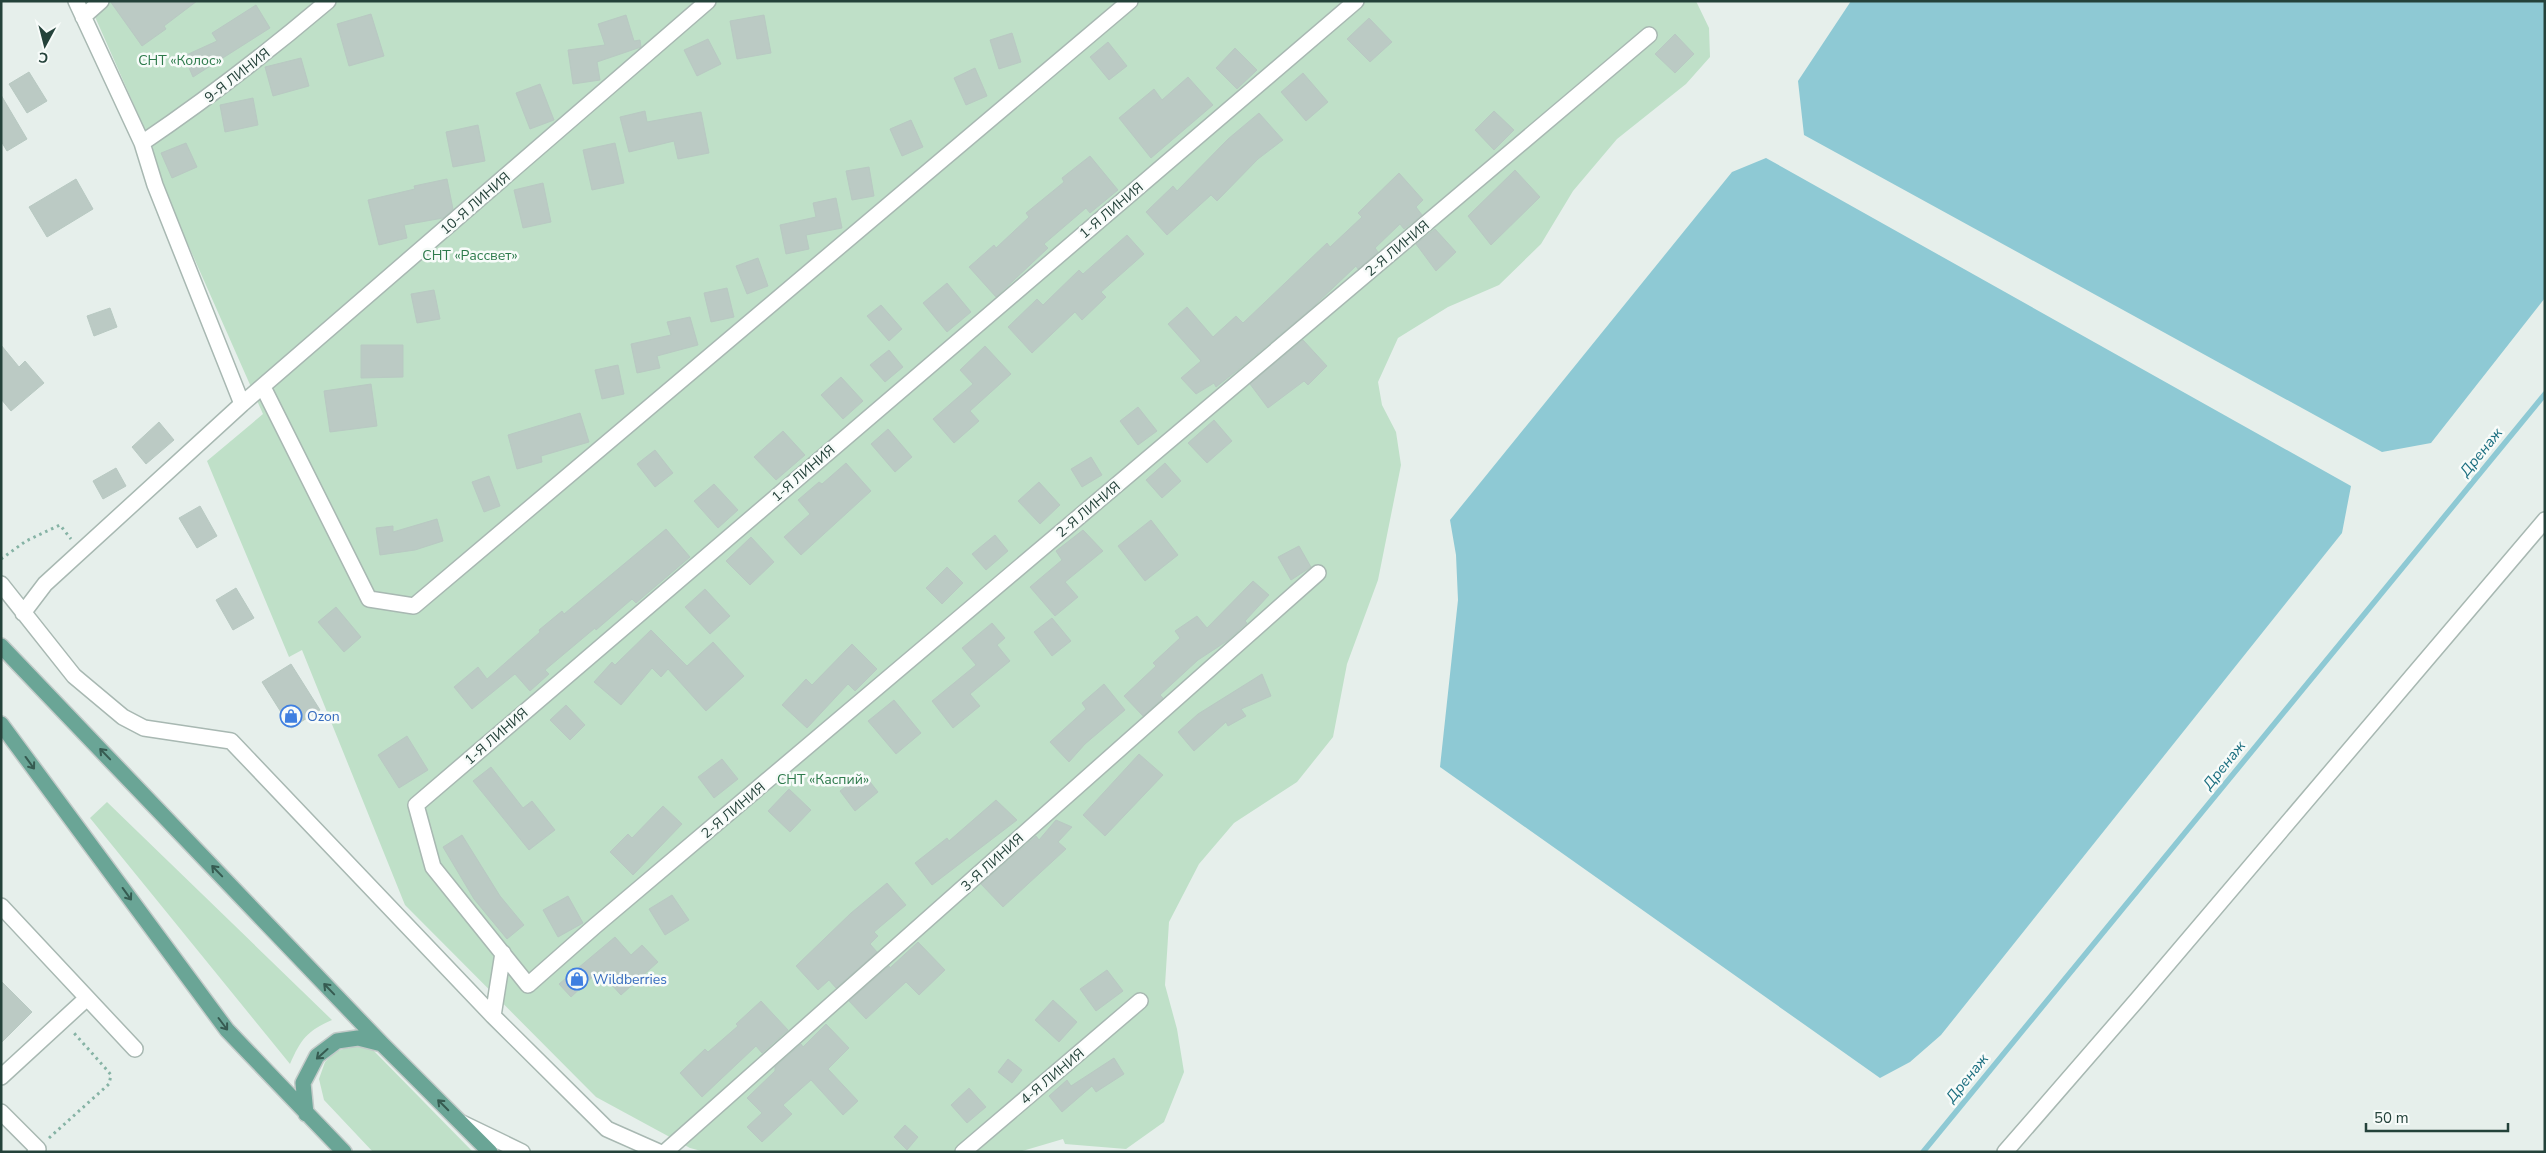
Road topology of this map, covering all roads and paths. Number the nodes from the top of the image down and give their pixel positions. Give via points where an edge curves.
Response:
1 (76, 1) edge
2 (100, 1) edge
3 (328, 1) edge
4 (708, 1) edge
5 (1130, 1) edge
6 (1356, 1) edge
7 (83, 17) junction
8 (1649, 35) dead end
9 (142, 143) junction
10 (263, 387) junction
11 (242, 404) junction
12 (2545, 520) edge
13 (60, 525) dead end
14 (1, 559) edge
15 (1318, 573) dead end
16 (1, 584) edge
17 (23, 613) junction
18 (1, 646) edge
19 (1, 724) edge
20 (1, 906) edge
21 (503, 953) junction
22 (528, 985) joint
23 (87, 998) junction
24 (1140, 1001) dead end
25 (493, 1016) junction
26 (62, 1021) junction
27 (382, 1044) junction
28 (135, 1049) dead end
29 (1, 1077) edge
30 (1, 1112) edge
31 (306, 1114) junction
32 (461, 1122) junction
33 (36, 1150) edge
34 (344, 1152) edge
35 (490, 1152) edge
36 (522, 1152) edge
37 (659, 1152) edge
38 (665, 1152) edge
39 (963, 1152) edge
40 (2005, 1152) edge

1 - 7 street
2 - 7 street
3 - 9 street, 9-Я ЛИНИЯ via 204,102
4 - 10 street, 10-Я ЛИНИЯ
5 - 10 street via 414,606 369,599
6 - 21 street, 1-Я ЛИНИЯ via 416,805 434,867
7 - 9 street
8 - 22 street, 2-Я ЛИНИЯ
9 - 11 street via 155,184
10 - 11 street, 10-Я ЛИНИЯ
11 - 17 street, 10-Я ЛИНИЯ via 45,584
12 - 40 street
13 - 14 path via 26,541
15 - 38 street, 3-Я ЛИНИЯ
16 - 17 street
17 - 25 street via 74,676 122,717 144,728 231,741
27 -> 18 main road
19 -> 31 main road via 227,1030
20 - 23 street
21 - 22 street, 1-Я ЛИНИЯ
21 - 25 street
23 - 26 street
23 - 28 street
24 - 39 street, 4-Я ЛИНИЯ
25 - 37 street via 607,1129
26 - 29 street
26 - 33 path via 108,1070 110,1084
27 -> 31 main road via 358,1038 338,1041 317,1056 303,1083
32 -> 27 main road
30 - 33 street
31 - 34 main road
32 - 35 main road
32 - 36 street

